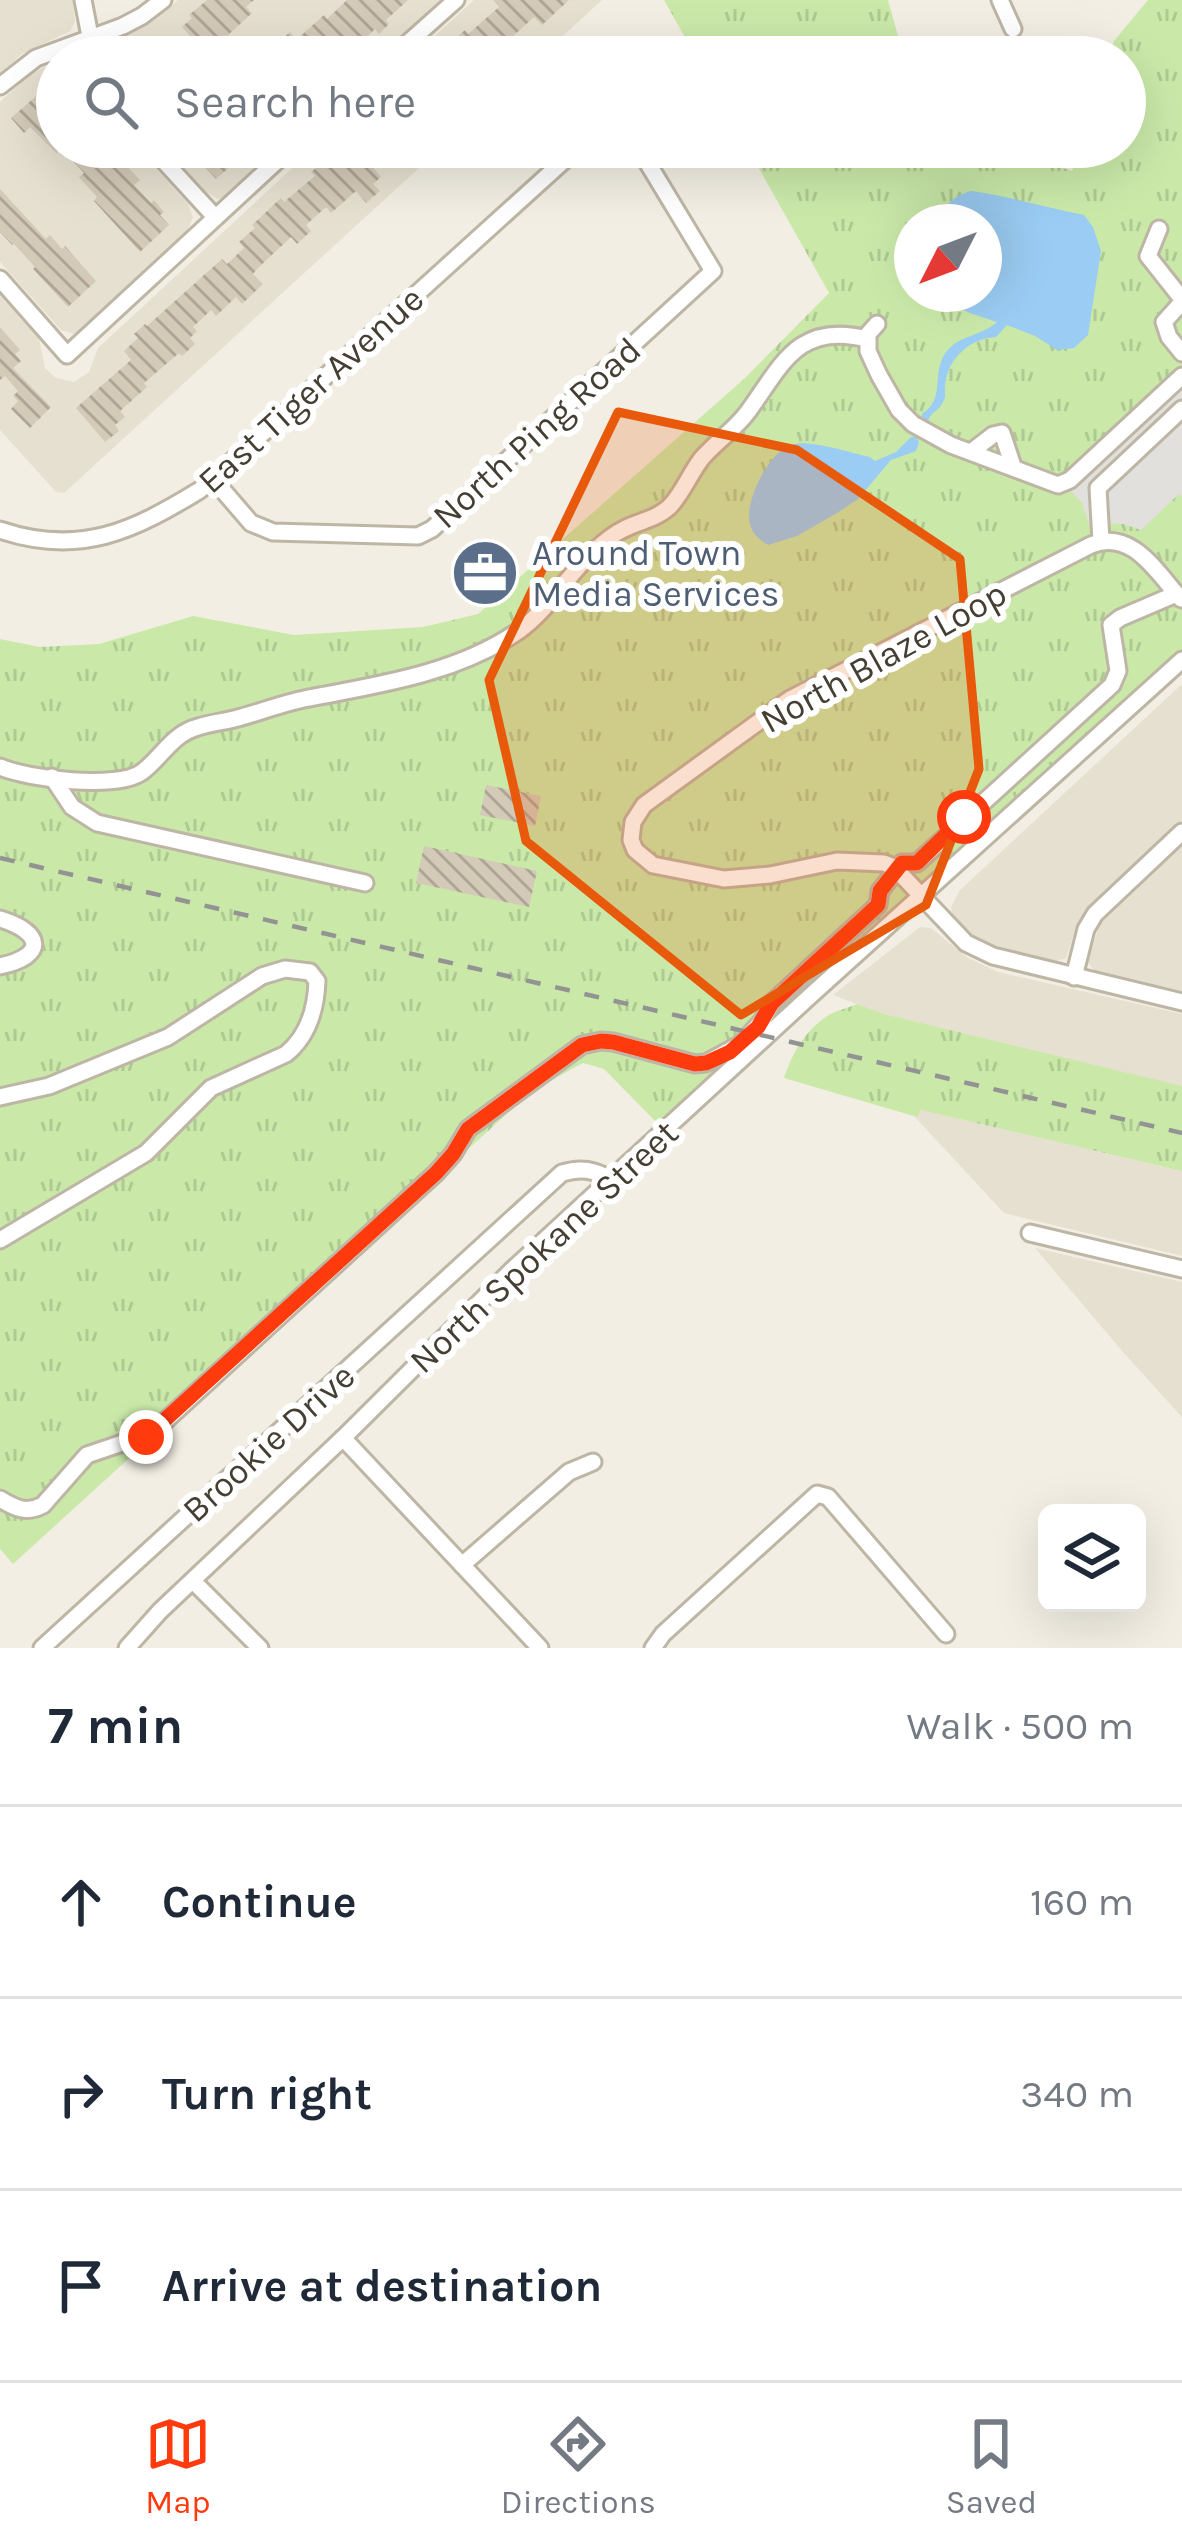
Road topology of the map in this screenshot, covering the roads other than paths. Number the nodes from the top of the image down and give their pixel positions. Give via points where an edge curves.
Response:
1 (83, 0) edge
2 (164, 0) edge
3 (456, 0) edge
4 (1000, 0) edge
5 (1013, 29) dead end
6 (89, 36) edge
7 (96, 36) edge
8 (416, 36) edge
9 (36, 58) edge
10 (0, 86) edge
11 (170, 168) edge
12 (269, 168) edge
13 (556, 168) edge
14 (651, 168) edge
15 (214, 217) junction
16 (1159, 229) dead end
17 (0, 279) edge
18 (1182, 300) edge
19 (1182, 353) edge
20 (1182, 376) edge
21 (1182, 409) edge
22 (970, 452) junction
23 (1013, 466) junction
24 (214, 480) junction
25 (0, 530) edge
26 (1101, 541) junction
27 (1179, 597) edge
28 (1182, 660) edge
29 (0, 767) edge
30 (52, 777) junction
31 (1182, 832) edge
32 (897, 871) junction
33 (365, 884) dead end
34 (920, 896) junction
35 (0, 919) edge
36 (0, 966) edge
37 (1074, 977) junction
38 (1182, 1002) edge
39 (0, 1097) edge
40 (611, 1178) junction
41 (1030, 1233) dead end
42 (0, 1240) edge
43 (1182, 1269) edge
44 (343, 1438) junction
45 (593, 1462) dead end
46 (0, 1499) edge
47 (462, 1565) junction
48 (193, 1581) junction
49 (946, 1634) dead end
50 (42, 1648) edge
51 (127, 1648) edge
52 (260, 1648) edge
53 (540, 1648) edge
54 (653, 1648) edge

1 - 6 street
2 - 7 street
3 - 8 street
4 - 5 street
9 - 10 street
11 - 15 street
12 - 15 street
13 - 24 street, East Tiger Avenue
14 - 24 street, North Ping Road via 713,271 432,529 418,536 273,532 251,523
15 - 17 street via 67,355
16 - 18 street via 1148,256
18 - 19 street via 1164,322
20 - 23 street via 1070,480 1058,485
21 - 26 street via 1098,488
22 - 23 street
22 - 23 street via 1002,434
22 - 30 street via 904,416 871,360 872,332 808,341 774,370 672,505 614,535 506,639 385,685 191,729 124,780
24 - 25 street, East Tiger Avenue via 122,532 49,541
26 - 27 street via 1127,543
26 - 32 street, North Blaze Loop via 790,699 644,805 631,831 635,850 653,865 724,879 837,861
27 - 32 street via 1111,625 1116,680 917,863
28 - 34 street, North Spokane Street
29 - 30 street
30 - 33 street via 71,807 98,823
31 - 37 street via 1095,914
32 - 34 street
32 - 46 street via 878,905 730,1052 695,1064 601,1041 570,1052 468,1129 436,1173 152,1433 87,1455 35,1509
34 - 37 street via 966,943
34 - 40 street, North Spokane Street
35 - 36 street via 30,932 34,944 27,957
37 - 38 street
39 - 42 street via 50,1086 168,1037 275,970 310,972 317,981 296,1046 212,1088 146,1153
40 - 44 street, North Spokane Street
40 - 50 street, Brookie Drive via 578,1168 562,1173
41 - 43 street
44 - 47 street
44 - 48 street, North Spokane Street
45 - 47 street via 568,1472
47 - 53 street
48 - 51 street, North Spokane Street
48 - 52 street
49 - 54 street via 817,1495

